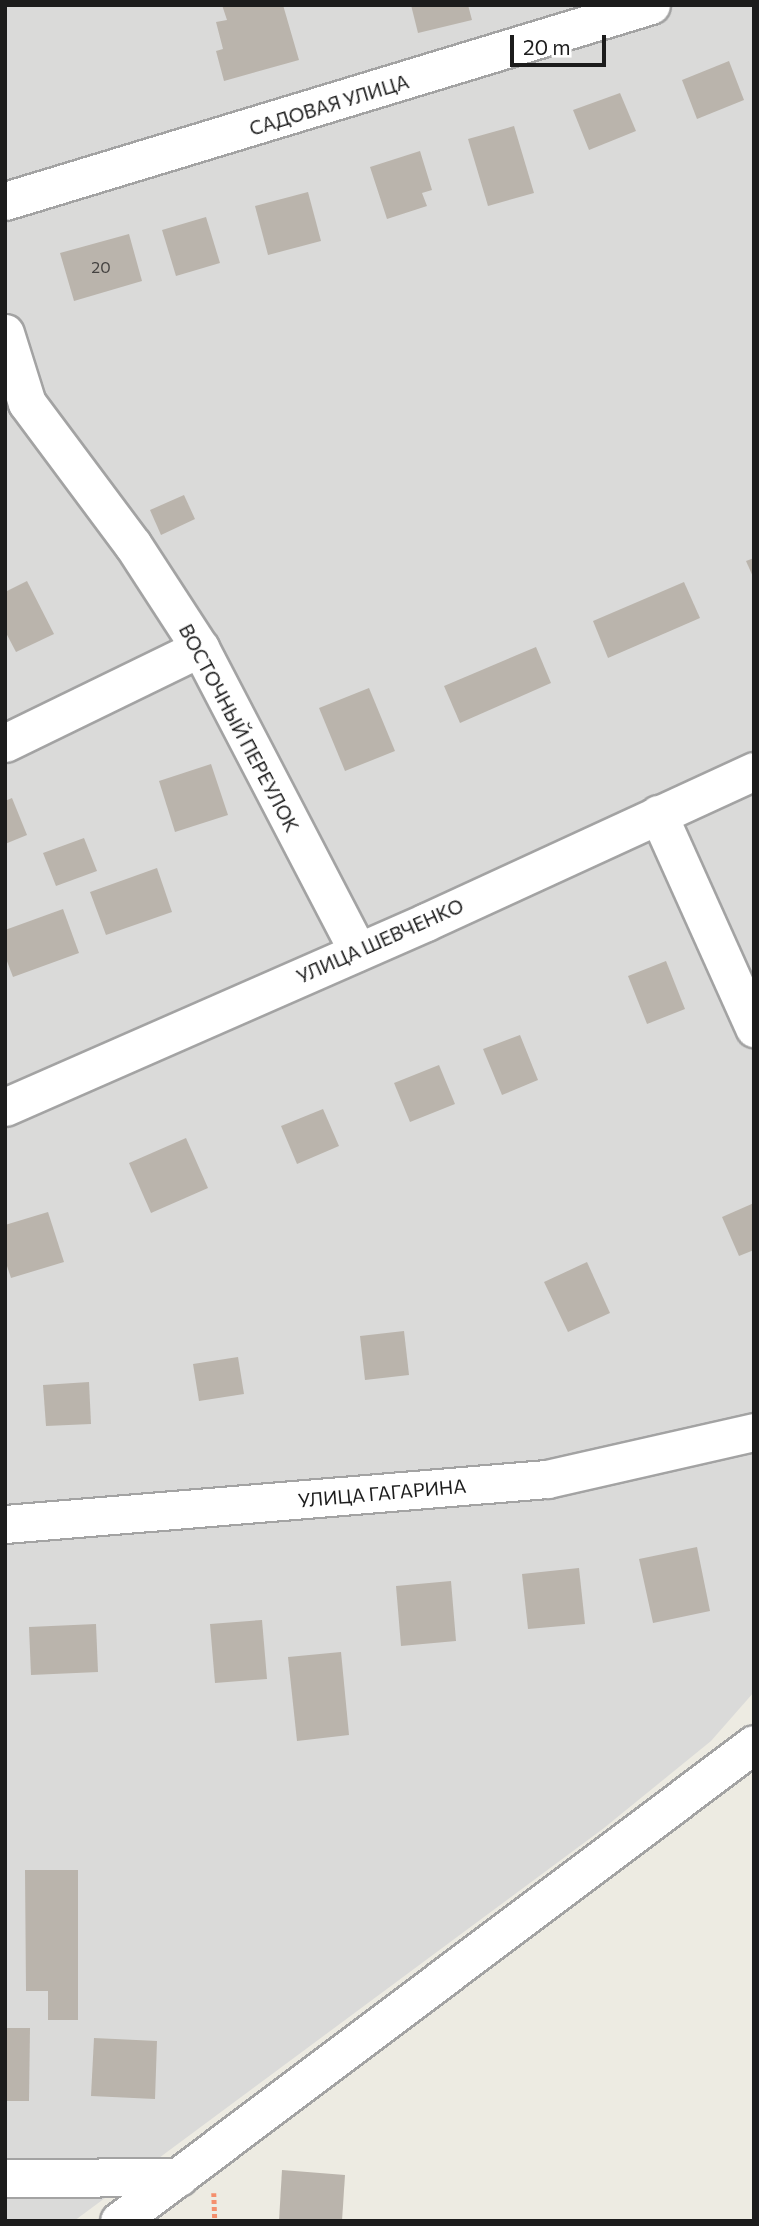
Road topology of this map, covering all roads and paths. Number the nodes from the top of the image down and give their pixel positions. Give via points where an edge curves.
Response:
1 (651, 5) edge
2 (5, 201) edge
3 (5, 333) edge
4 (200, 648) junction
5 (5, 743) edge
6 (754, 771) edge
7 (658, 814) junction
8 (358, 951) junction
9 (754, 1028) edge
10 (5, 1107) edge
11 (754, 1432) edge
12 (5, 1524) edge
13 (754, 1744) edge
14 (179, 2177) junction
15 (5, 2178) edge
16 (119, 2221) edge

1 - 2 street, САДОВАЯ УЛИЦА
3 - 4 street, ВОСТОЧНЫЙ ПЕРЕУЛОК via 27,403 133,545
4 - 5 street
4 - 8 street, ВОСТОЧНЫЙ ПЕРЕУЛОК
6 - 7 street, УЛИЦА ШЕВЧЕНКО
7 - 8 street, УЛИЦА ШЕВЧЕНКО
7 - 9 street
8 - 10 street, УЛИЦА ШЕВЧЕНКО
11 - 12 street, УЛИЦА ГАГАРИНА via 547,1479
13 - 14 street
14 - 15 street
14 - 16 street

